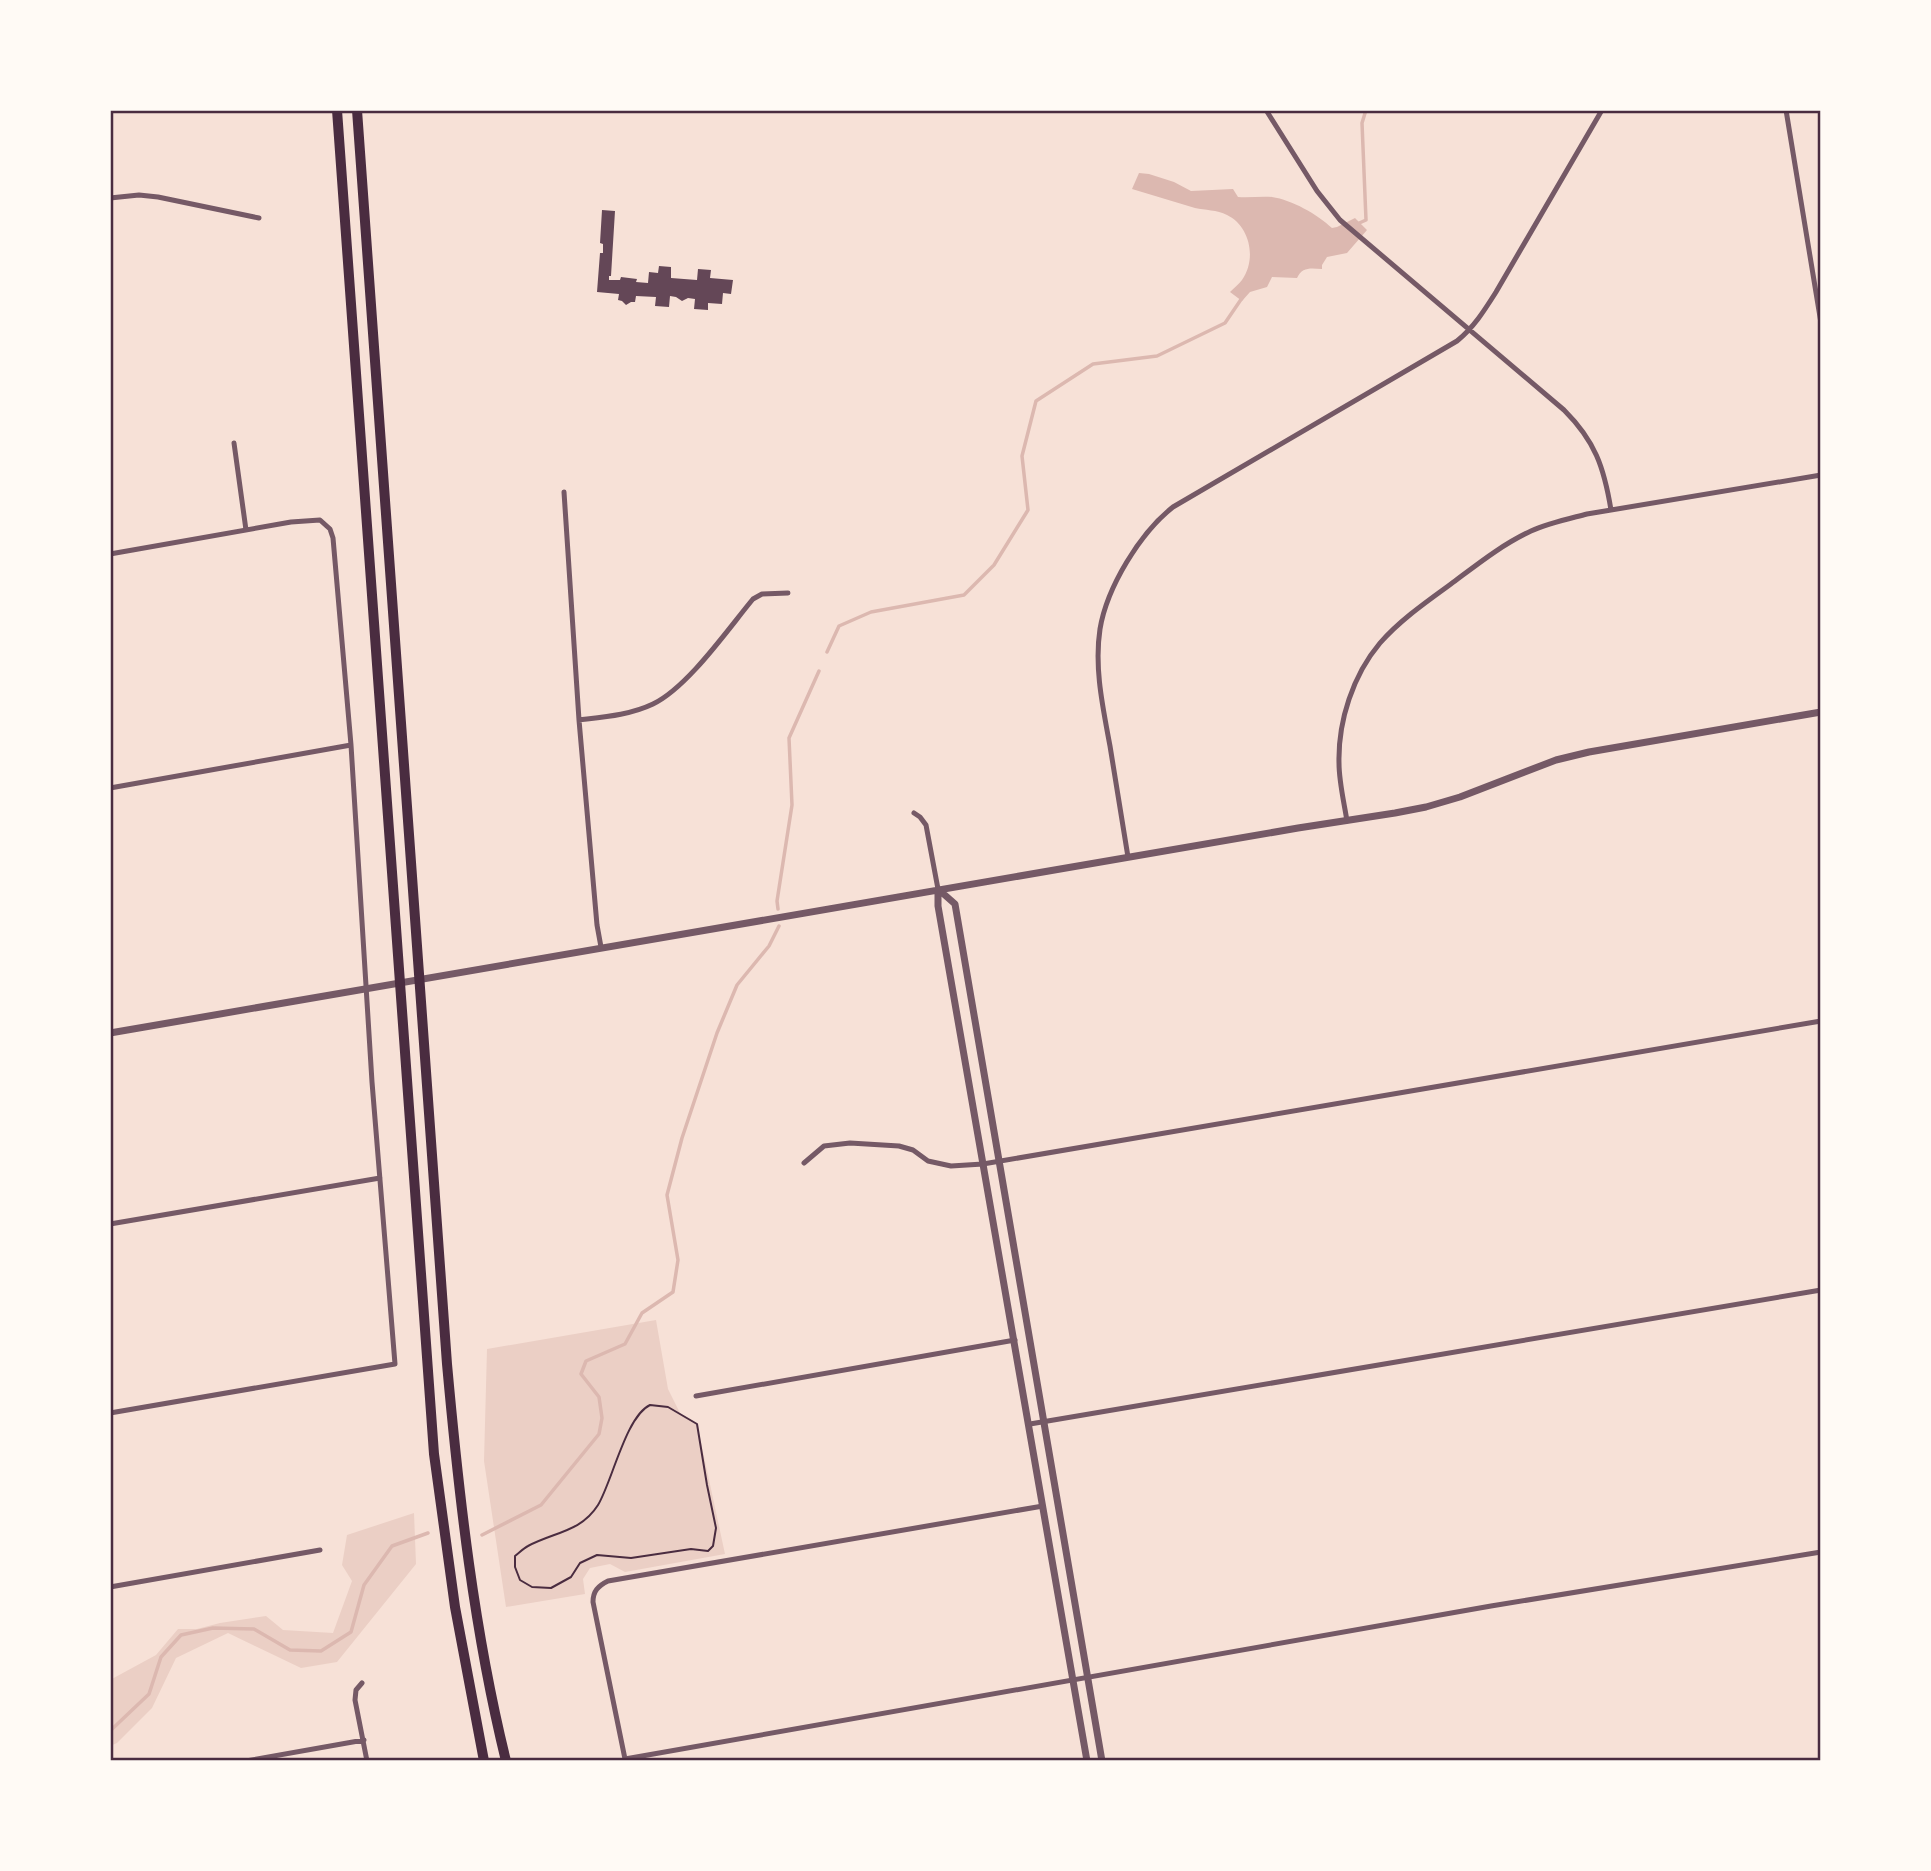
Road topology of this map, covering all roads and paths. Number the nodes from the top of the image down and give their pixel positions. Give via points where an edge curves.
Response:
1 (337, 110) edge
2 (357, 110) edge
3 (1266, 110) edge
4 (1602, 110) edge
5 (1786, 110) edge
6 (110, 198) edge
7 (259, 218) dead end
8 (1821, 323) edge
9 (1470, 331) junction
10 (233, 443) dead end
11 (1821, 475) edge
12 (564, 492) dead end
13 (1611, 510) junction
14 (246, 530) junction
15 (110, 554) edge
16 (788, 593) dead end
17 (1821, 712) edge
18 (579, 720) junction
19 (351, 745) junction
20 (110, 788) edge
21 (914, 813) dead end
22 (1347, 821) junction
23 (1128, 857) junction
24 (938, 890) junction
25 (601, 947) junction
26 (366, 988) junction
27 (1821, 1021) edge
28 (110, 1033) edge
29 (999, 1161) junction
30 (804, 1163) dead end
31 (983, 1164) junction
32 (380, 1178) junction
33 (110, 1224) edge
34 (1821, 1290) edge
35 (1015, 1340) junction
36 (696, 1396) dead end
37 (110, 1413) edge
38 (1044, 1421) junction
39 (1030, 1424) junction
40 (1043, 1506) junction
41 (1066, 1548) junction
42 (320, 1550) dead end
43 (1051, 1551) junction
44 (1821, 1552) edge
45 (571, 1577) joint
46 (110, 1587) edge
47 (1087, 1676) junction
48 (1073, 1679) junction
49 (362, 1683) dead end
50 (364, 1740) junction
51 (625, 1760) edge
52 (246, 1761) edge
53 (367, 1761) edge
54 (484, 1761) edge
55 (506, 1761) edge
56 (1087, 1761) edge
57 (1102, 1761) edge

1 - 54 highway via 433,1441 455,1607
2 - 55 highway via 449,1390 474,1596
3 - 9 street via 1340,220
4 - 9 street
5 - 8 street
6 - 7 street via 158,197
9 - 13 street via 1585,433 1597,452
9 - 23 street via 1173,507 1132,553 1109,600 1098,654
10 - 14 street
11 - 13 street
12 - 18 street
13 - 22 street via 1556,522 1512,541 1424,603 1380,644 1364,666 1342,727 1339,763
14 - 15 street
14 - 19 street via 320,520 330,529
16 - 18 street via 753,598 687,678 656,703
17 - 22 street via 1589,752 1460,797
18 - 25 street
19 - 20 street
19 - 26 street
21 - 24 street via 926,825
22 - 23 street
23 - 24 street
24 - 25 street
24 - 29 street via 955,904
24 - 31 street
25 - 26 street
26 - 28 street
26 - 32 street
27 - 29 street
29 - 31 street
29 - 38 street
30 - 31 street via 824,1146 850,1143 899,1146 928,1161 951,1166
31 - 35 street
32 - 33 street
32 - 37 street via 395,1364
34 - 38 street
35 - 36 street
35 - 39 street
38 - 39 street
38 - 41 street
39 - 40 street
40 - 43 street
40 - 51 street via 600,1585 593,1602
41 - 43 street
41 - 47 street
42 - 46 street
43 - 48 street
44 - 47 street
45 - 45 path via 579,1563 597,1555 638,1558 691,1549 708,1551 713,1546 716,1528 697,1424 668,1408 643,1408 600,1501 585,1521 527,1546 516,1556 514,1567 520,1580 532,1587 551,1588
47 - 48 street
47 - 57 street
48 - 51 street
48 - 56 street
49 - 50 street via 355,1700
50 - 52 street
50 - 53 street

